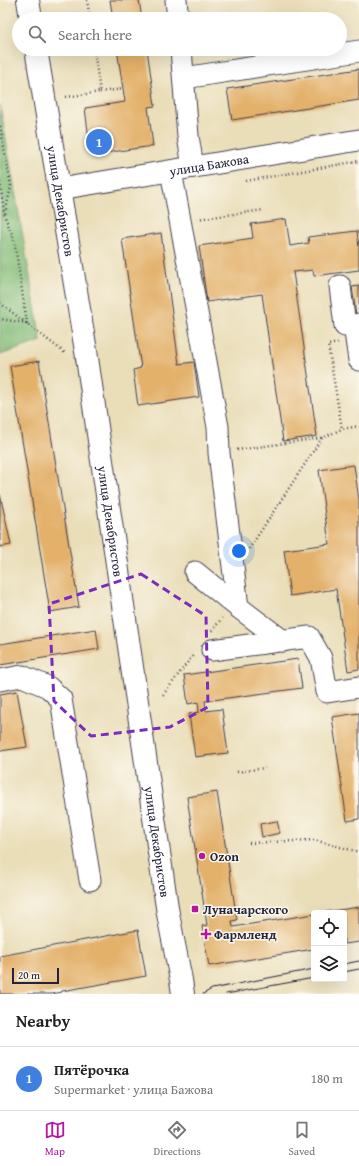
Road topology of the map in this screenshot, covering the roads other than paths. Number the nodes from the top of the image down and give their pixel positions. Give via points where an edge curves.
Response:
1 (28, 0) edge
2 (176, 0) edge
3 (30, 12) edge
4 (177, 12) edge
5 (359, 51) edge
6 (347, 53) edge
7 (37, 56) edge
8 (182, 56) edge
9 (327, 56) edge
10 (184, 78) junction
11 (359, 140) edge
12 (193, 167) junction
13 (171, 171) junction
14 (59, 189) junction
15 (340, 286) dead end
16 (357, 337) edge
17 (195, 572) dead end
18 (234, 604) junction
19 (283, 641) junction
20 (205, 646) road end
21 (0, 680) edge
22 (359, 686) edge
23 (90, 880) dead end
24 (183, 994) edge

1 - 3 main road
2 - 4 street
5 - 6 street
7 - 14 main road, улица Декабристов
8 - 10 street
9 - 10 street
10 - 12 street
11 - 12 street, улица Бажова
12 - 13 street, улица Бажова
13 - 14 street, улица Бажова
13 - 18 street via 218,427 234,572
14 - 24 main road, улица Декабристов via 86,351 168,914
15 - 16 street via 345,326
17 - 18 street
18 - 19 street
19 - 20 street
19 - 22 street via 309,637 321,658 327,692
21 - 23 street via 22,676 48,687 61,699

